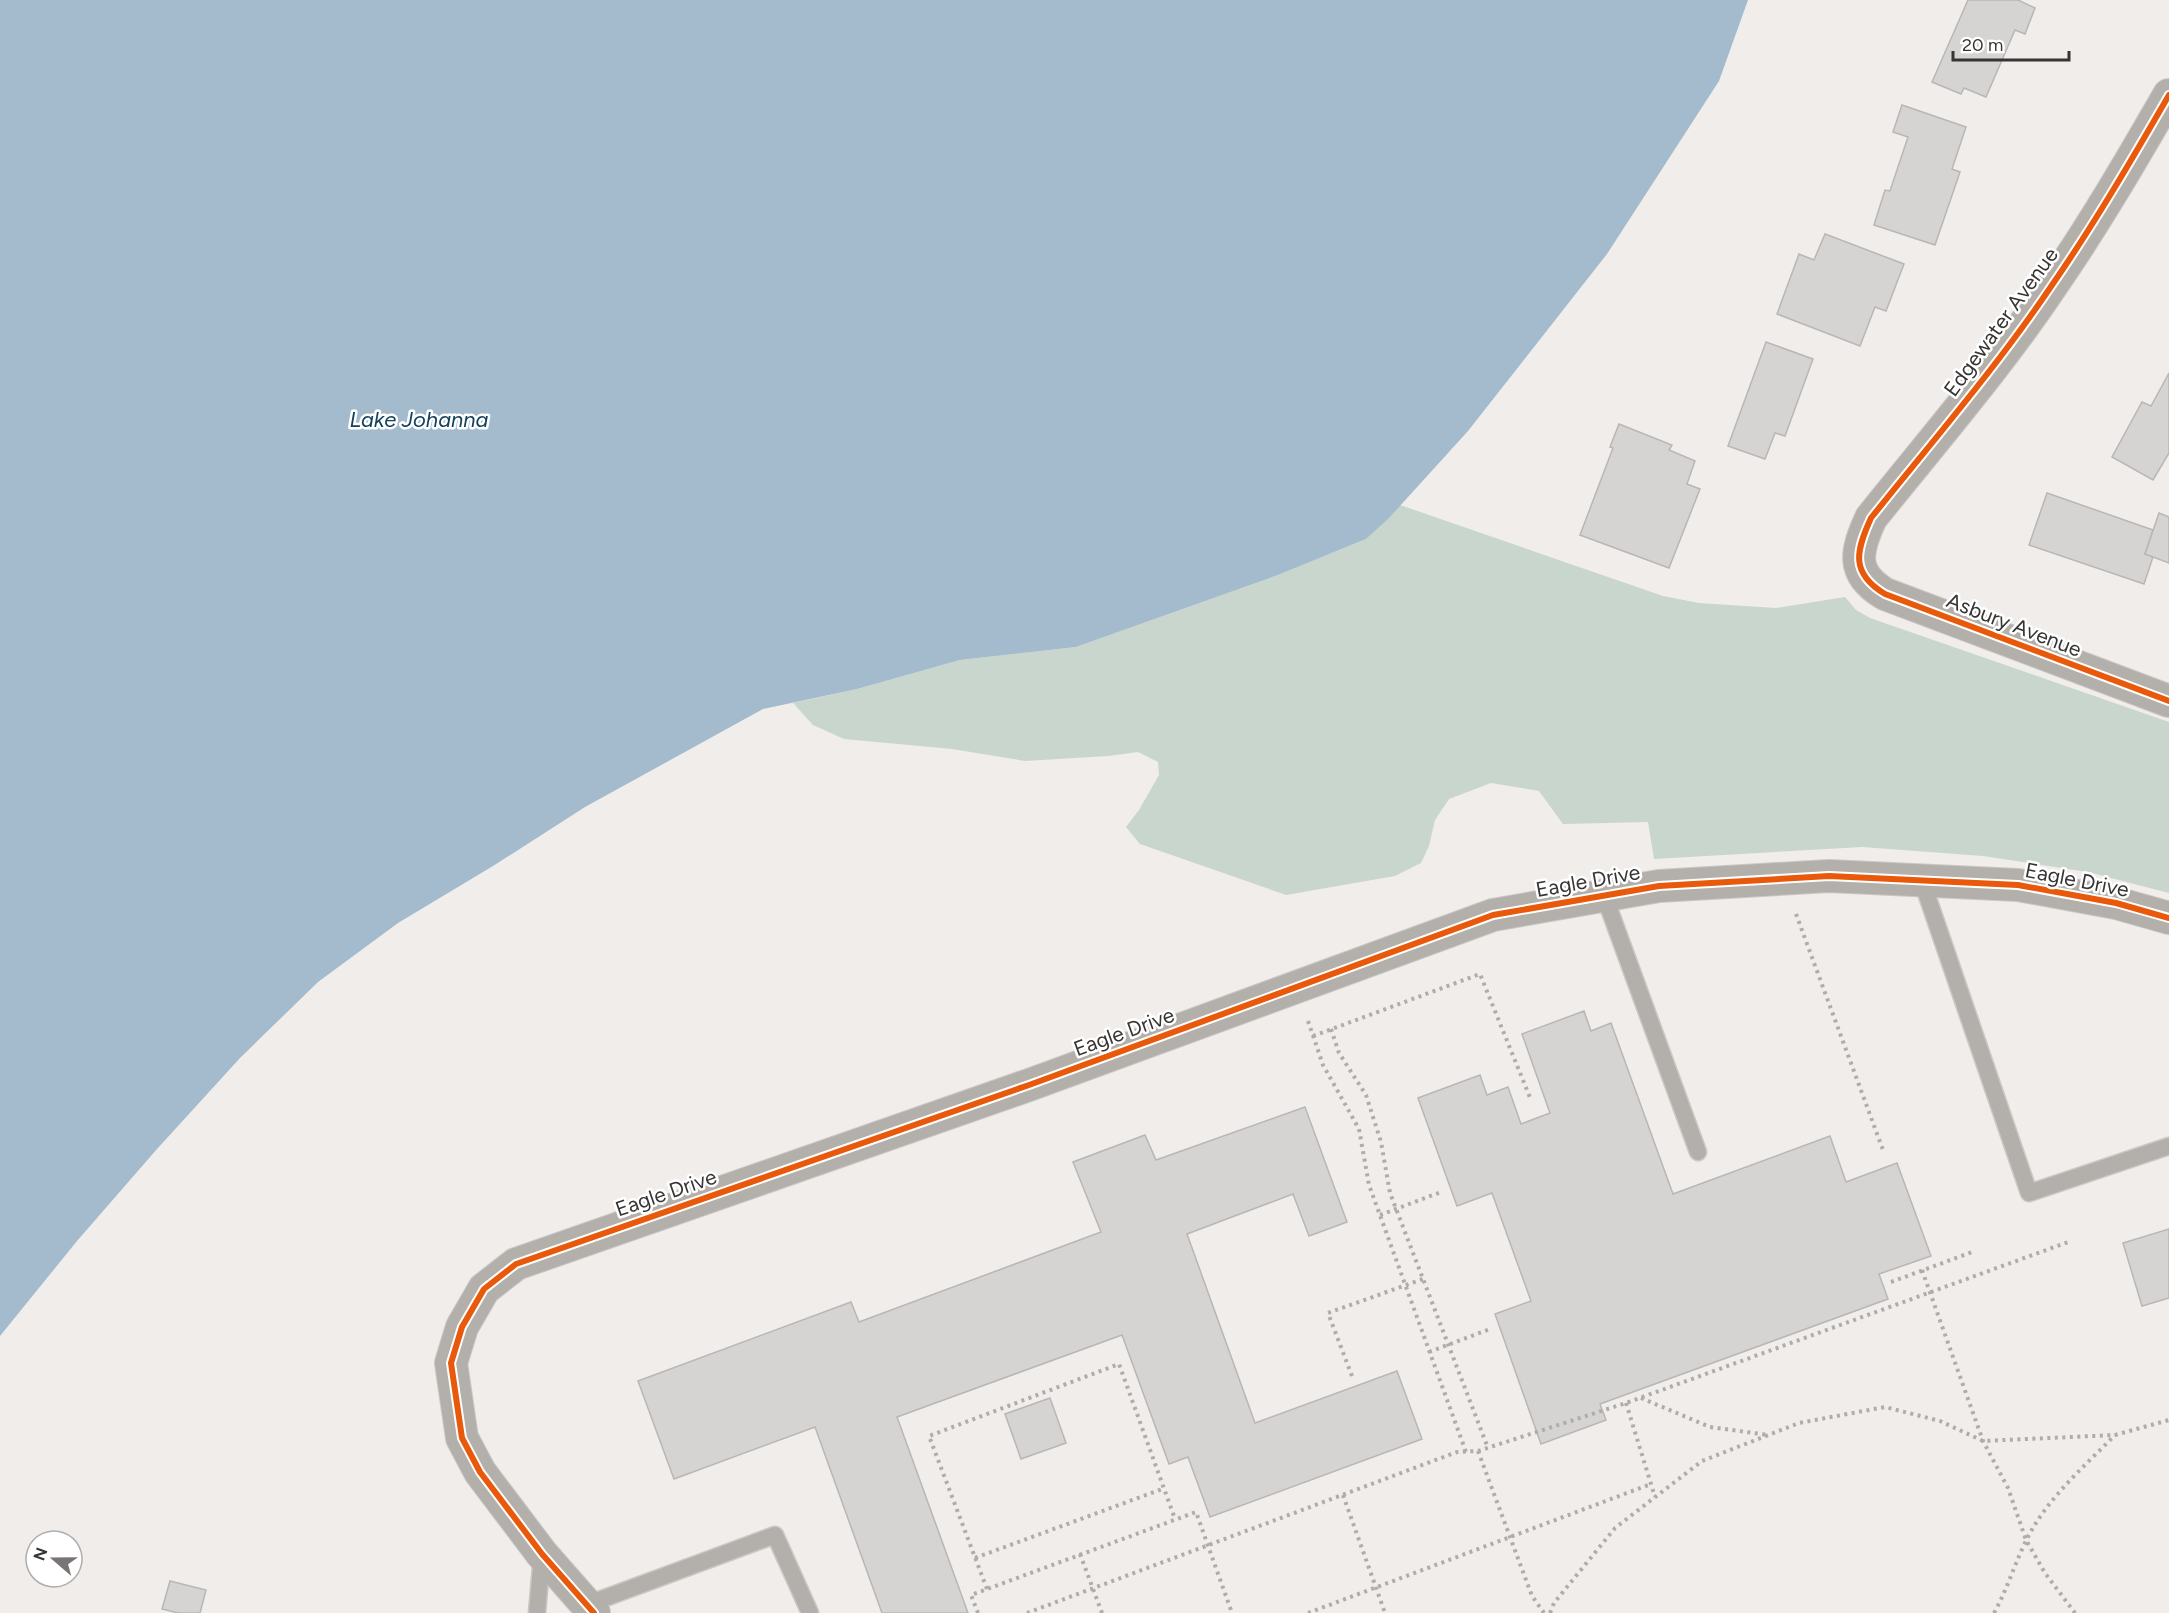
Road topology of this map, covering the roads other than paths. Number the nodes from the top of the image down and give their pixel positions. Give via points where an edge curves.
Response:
1 (2169, 95) edge
2 (1860, 565) joint
3 (2169, 701) edge
4 (1922, 881) junction
5 (1604, 895) junction
6 (2169, 918) edge
7 (2169, 1146) edge
8 (1698, 1152) dead end
9 (542, 1554) junction
10 (590, 1609) edge
11 (537, 1613) edge
12 (810, 1613) edge

1 - 2 street, Edgewater Avenue via 2124,174 2049,290 1871,518 1864,534
2 - 3 street, Asbury Avenue via 1864,578 1885,594
4 - 5 street, Eagle Drive via 1828,876 1659,886
4 - 6 street, Eagle Drive via 2018,885 2116,903
4 - 7 lane via 2029,1193
5 - 8 lane
5 - 9 street, Eagle Drive via 1493,915 1029,1085 516,1263 483,1289 462,1327 451,1363 462,1438 480,1472
9 - 10 street, Eagle Drive
9 - 11 lane
10 - 12 lane via 775,1535

